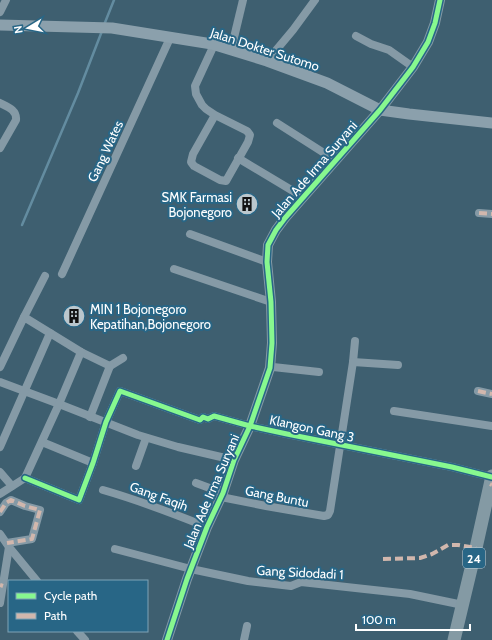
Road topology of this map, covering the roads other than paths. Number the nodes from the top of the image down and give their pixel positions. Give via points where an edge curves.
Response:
1 (6, 0) edge
2 (243, 0) edge
3 (315, 0) edge
4 (440, 0) edge
5 (0, 12) edge
6 (0, 25) edge
7 (356, 36) dead end
8 (170, 38) junction
9 (214, 45) junction
10 (231, 50) junction
11 (268, 61) junction
12 (413, 67) junction
13 (0, 103) edge
14 (380, 110) junction
15 (214, 115) junction
16 (277, 123) dead end
17 (492, 123) edge
18 (0, 148) edge
19 (238, 158) junction
20 (335, 160) junction
21 (303, 197) junction
22 (479, 213) dead end
23 (492, 214) edge
24 (190, 234) dead end
25 (267, 262) junction
26 (174, 269) dead end
27 (62, 274) dead end
28 (45, 276) dead end
29 (271, 302) junction
30 (24, 317) junction
31 (50, 333) junction
32 (356, 341) dead end
33 (81, 352) junction
34 (123, 358) dead end
35 (353, 362) junction
36 (398, 365) dead end
37 (110, 366) junction
38 (0, 367) edge
39 (270, 368) junction
40 (319, 372) dead end
41 (0, 382) edge
42 (25, 391) junction
43 (478, 391) dead end
44 (492, 394) edge
45 (59, 404) junction
46 (394, 411) dead end
47 (90, 417) junction
48 (106, 422) junction
49 (250, 426) junction
50 (492, 426) edge
51 (146, 438) junction
52 (42, 442) junction
53 (340, 444) junction
54 (0, 447) edge
55 (234, 460) junction
56 (94, 463) junction
57 (136, 466) dead end
58 (0, 472) edge
59 (25, 478) junction
60 (492, 481) edge
61 (196, 483) dead end
62 (12, 486) junction
63 (103, 490) dead end
64 (0, 494) edge
65 (222, 495) junction
66 (0, 512) edge
67 (207, 527) junction
68 (0, 534) edge
69 (8, 545) junction
70 (115, 550) dead end
71 (191, 569) junction
72 (36, 580) edge
73 (1, 586) edge
74 (0, 603) edge
75 (463, 605) junction
76 (247, 626) dead end
77 (78, 632) edge
78 (85, 640) edge
79 (167, 640) edge
80 (244, 640) edge
81 (454, 640) edge

1 - 5 street
2 - 10 street
3 - 11 street
4 - 12 street, Jalan Ade Irma Suryani via 428,42
6 - 8 main road, Jalan Dokter Sutomo via 99,27
7 - 12 street via 389,50
8 - 9 main road, Jalan Dokter Sutomo
8 - 27 street, Gang Wates
9 - 10 main road, Jalan Dokter Sutomo
9 - 15 street via 195,86 202,105
10 - 11 main road, Jalan Dokter Sutomo
11 - 14 main road, Jalan Dokter Sutomo via 327,83
12 - 14 street, Jalan Ade Irma Suryani
13 - 18 street via 14,112 16,120
14 - 17 main road, Jalan Dokter Sutomo
14 - 20 street, Jalan Ade Irma Suryani
15 - 19 street via 249,133 250,138
15 - 19 street via 191,162 194,166 226,181
16 - 20 street
19 - 21 street
20 - 21 street, Jalan Ade Irma Suryani
21 - 25 street, Jalan Ade Irma Suryani via 276,230 268,245
22 - 23 street
24 - 25 street
25 - 29 street, Jalan Ade Irma Suryani
26 - 29 street
28 - 30 street
29 - 39 street, Jalan Ade Irma Suryani
30 - 31 street
30 - 38 street
31 - 33 street
31 - 42 street
32 - 35 street
33 - 37 street
33 - 45 street
34 - 37 street
35 - 36 street
35 - 53 street
37 - 47 street
39 - 40 street
39 - 49 street, Jalan Ade Irma Suryani
41 - 42 street
42 - 45 street
42 - 54 street
43 - 44 street
45 - 47 street
45 - 52 street
46 - 50 street
47 - 48 street
48 - 49 street, Klangon Gang 3 via 120,391 200,420 203,417 208,419 214,416
48 - 51 street
48 - 56 street
49 - 53 street, Klangon Gang 3
49 - 55 street, Jalan Ade Irma Suryani
51 - 55 street
51 - 57 street
52 - 56 street
52 - 59 street
53 - 60 street, Klangon Gang 3 via 452,467
53 - 65 street, Gang Buntu via 328,515 309,514
55 - 65 street, Jalan Ade Irma Suryani
56 - 59 street via 79,500
58 - 62 street
59 - 62 street
60 - 75 highway, 24
61 - 65 street, Gang Buntu
62 - 64 street
63 - 67 street, Gang Faqih
65 - 67 street, Jalan Ade Irma Suryani
66 - 69 street via 11,500 40,510 32,539
67 - 71 street, Jalan Ade Irma Suryani
68 - 69 street
69 - 72 street
69 - 73 street
70 - 71 street, Gang Sidodadi 1
71 - 75 street, Gang Sidodadi 1 via 278,585 291,586 308,582 410,594
71 - 79 street, Jalan Ade Irma Suryani
73 - 74 street
75 - 81 highway, 24
76 - 80 street
77 - 78 street

